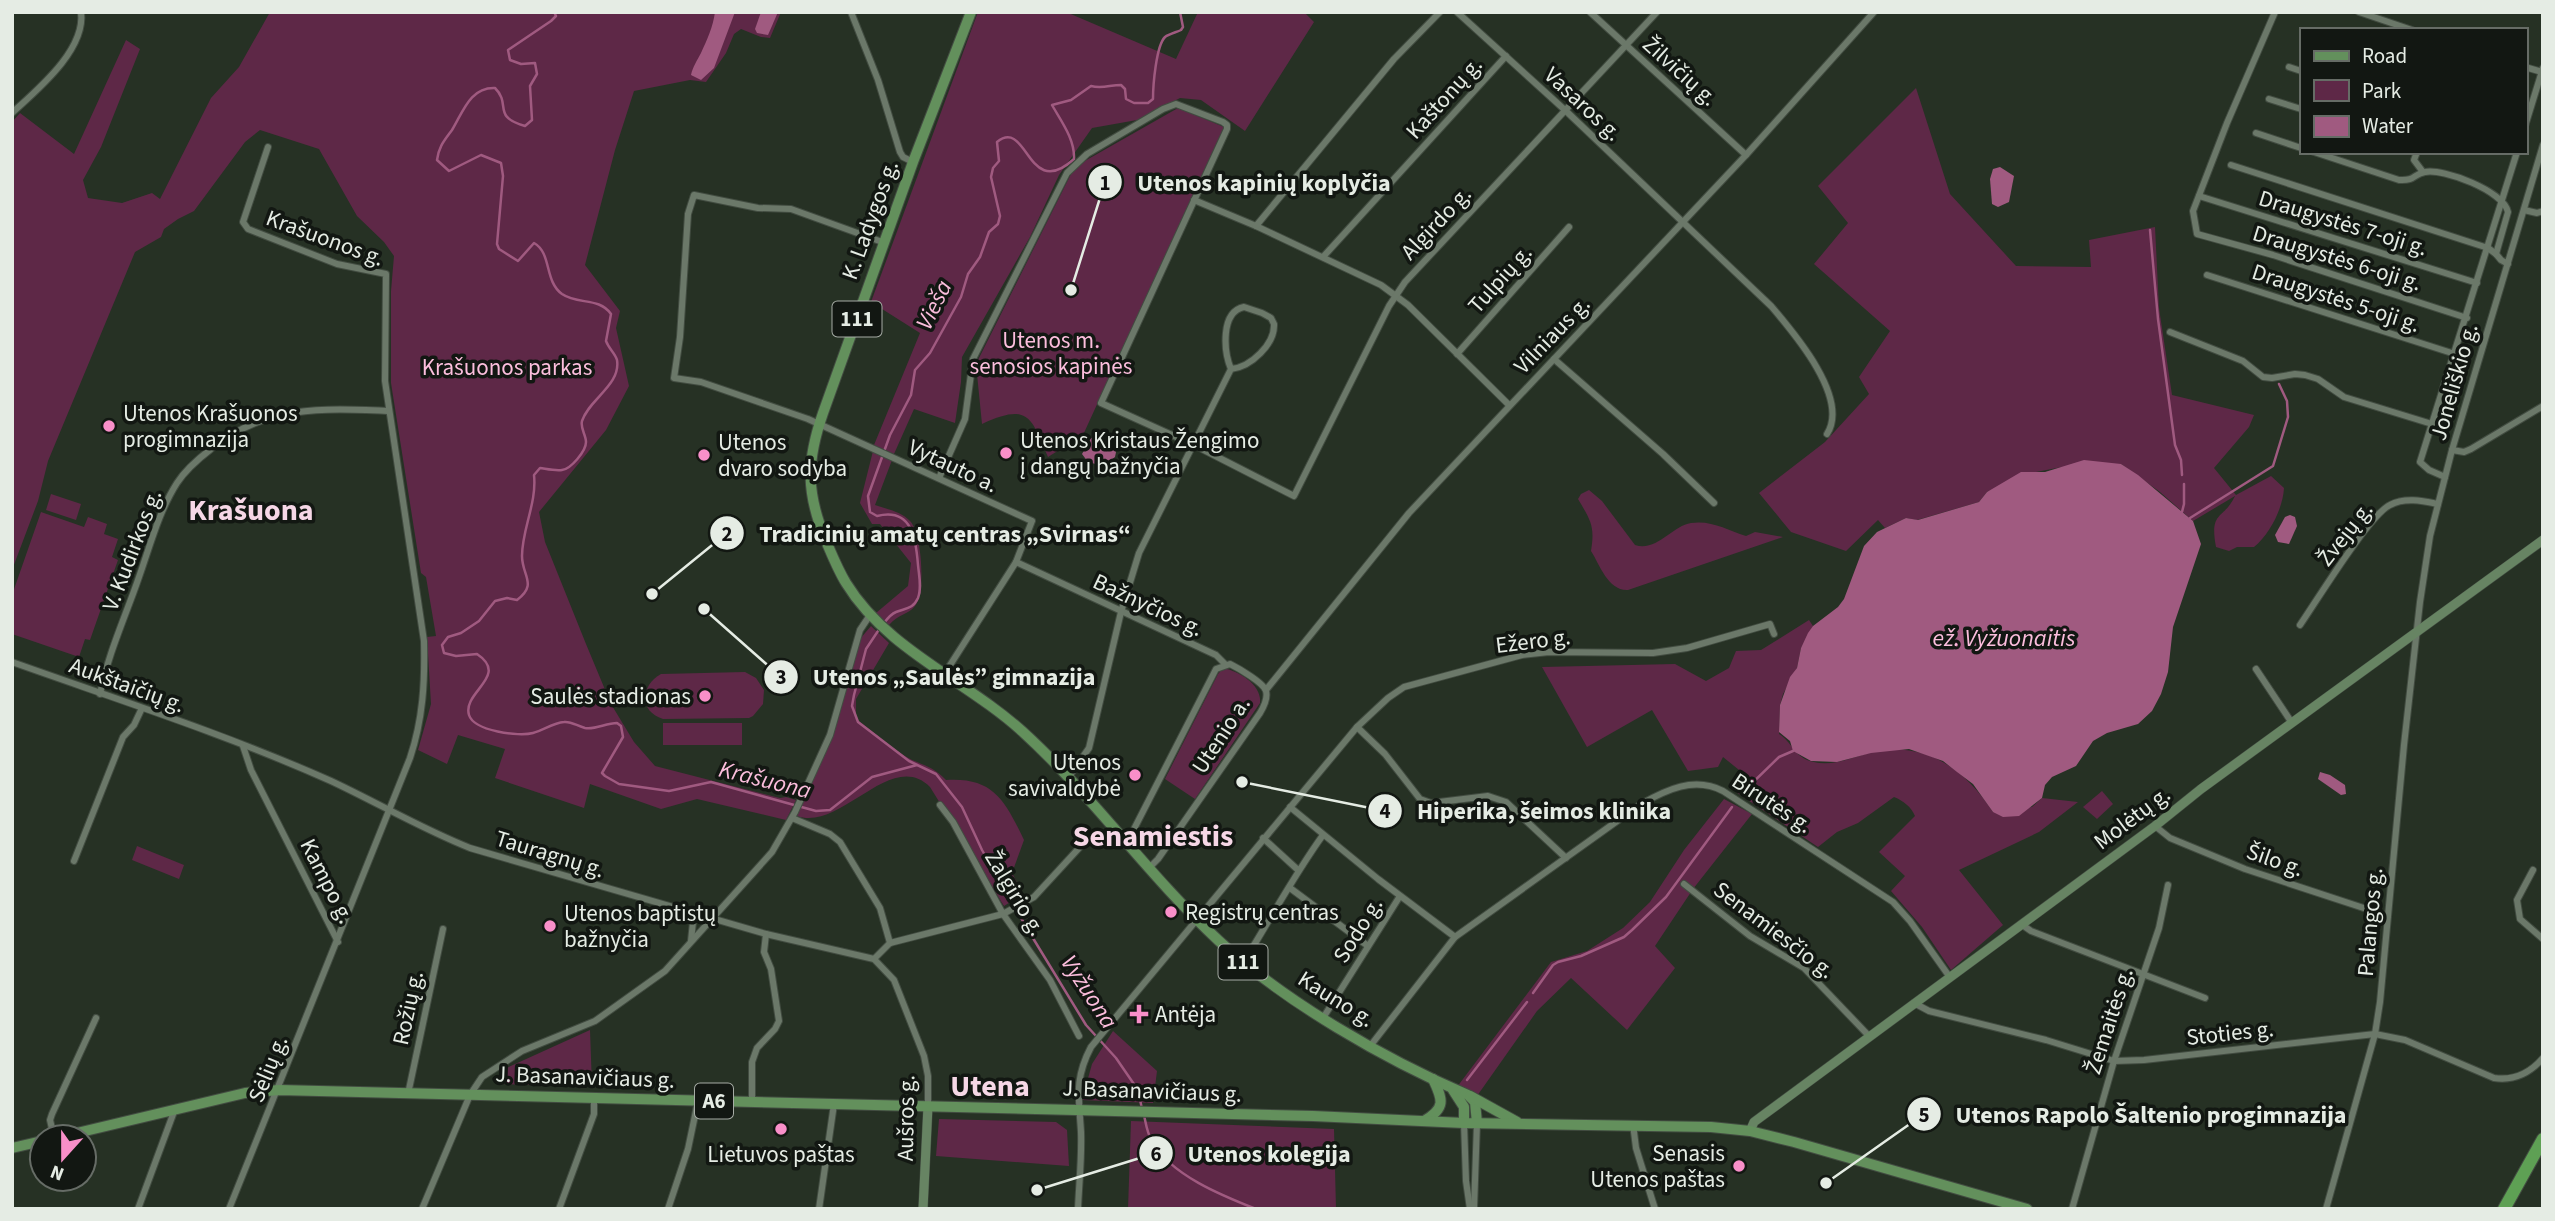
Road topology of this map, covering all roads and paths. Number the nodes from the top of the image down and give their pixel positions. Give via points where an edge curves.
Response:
1 (81, 12) edge
2 (851, 12) edge
3 (971, 12) edge
4 (1440, 12) edge
5 (1457, 12) edge
6 (1590, 12) edge
7 (1657, 12) edge
8 (1874, 12) edge
9 (2275, 12) edge
10 (2359, 12) edge
11 (2406, 28) edge
12 (1626, 45) junction
13 (1506, 56) junction
14 (2289, 67) dead end
15 (2542, 70) edge
16 (2300, 71) edge
17 (2269, 99) dead end
18 (2300, 109) edge
19 (1566, 111) junction
20 (12, 113) edge
21 (2527, 119) edge
22 (2256, 133) dead end
23 (2543, 145) edge
24 (268, 147) dead end
25 (2300, 148) edge
26 (2320, 154) edge
27 (2416, 154) edge
28 (2516, 154) edge
29 (1746, 155) junction
30 (913, 162) junction
31 (2231, 165) dead end
32 (2423, 172) junction
33 (2199, 196) junction
34 (1194, 200) junction
35 (2503, 200) junction
36 (2524, 210) junction
37 (2543, 211) edge
38 (1682, 222) junction
39 (1256, 226) junction
40 (1569, 227) dead end
41 (885, 243) junction
42 (2488, 248) junction
43 (2496, 254) junction
44 (1323, 257) junction
45 (2508, 264) junction
46 (2207, 275) dead end
47 (2477, 283) junction
48 (1396, 295) junction
49 (2467, 318) junction
50 (2170, 332) dead end
51 (1457, 354) junction
52 (2455, 354) junction
53 (1554, 359) junction
54 (1231, 369) junction
55 (1509, 405) junction
56 (2543, 406) edge
57 (389, 411) junction
58 (820, 424) junction
59 (2432, 424) junction
60 (1827, 434) dead end
61 (1194, 445) junction
62 (2452, 450) junction
63 (2445, 477) junction
64 (940, 478) junction
65 (1714, 503) dead end
66 (2438, 504) junction
67 (2543, 540) edge
68 (1016, 562) junction
69 (1121, 612) junction
70 (873, 618) junction
71 (2300, 625) dead end
72 (2416, 633) junction
73 (1774, 634) dead end
74 (1225, 664) junction
75 (13, 665) edge
76 (2256, 669) dead end
77 (945, 673) junction
78 (1266, 690) junction
79 (100, 694) junction
80 (142, 708) junction
81 (2292, 723) junction
82 (1357, 727) junction
83 (231, 741) joint
84 (243, 746) junction
85 (1068, 778) junction
86 (940, 805) dead end
87 (1290, 807) junction
88 (390, 810) junction
89 (793, 815) junction
90 (2155, 826) junction
91 (1091, 835) dead end
92 (1323, 835) junction
93 (1263, 838) junction
94 (1124, 839) junction
95 (1137, 853) joint
96 (1566, 858) junction
97 (74, 861) dead end
98 (1150, 867) junction
99 (1298, 870) junction
100 (2533, 870) dead end
101 (1685, 884) dead end
102 (2168, 885) dead end
103 (1290, 888) junction
104 (1400, 896) junction
105 (694, 912) junction
106 (1005, 913) junction
107 (2388, 916) junction
108 (714, 918) junction
109 (1199, 920) junction
110 (2021, 924) junction
111 (443, 929) dead end
112 (766, 934) junction
113 (1455, 937) junction
114 (2543, 939) edge
115 (338, 942) junction
116 (691, 942) junction
117 (890, 943) junction
118 (1368, 946) junction
119 (873, 959) junction
120 (1244, 962) junction
121 (2142, 973) junction
122 (1949, 976) junction
123 (2205, 998) dead end
124 (1914, 1003) junction
125 (96, 1018) dead end
126 (1323, 1018) junction
127 (2375, 1034) junction
128 (1079, 1035) dead end
129 (1870, 1036) junction
130 (1371, 1045) junction
131 (2543, 1058) edge
132 (2114, 1060) junction
133 (1433, 1079) junction
134 (1452, 1088) junction
135 (279, 1090) junction
136 (408, 1094) junction
137 (470, 1095) junction
138 (1468, 1095) junction
139 (594, 1098) junction
140 (698, 1101) junction
141 (752, 1102) junction
142 (834, 1104) junction
143 (928, 1106) junction
144 (175, 1109) junction
145 (1078, 1110) junction
146 (1424, 1121) junction
147 (51, 1123) edge
148 (1464, 1123) junction
149 (1477, 1123) junction
150 (1520, 1124) junction
151 (1633, 1124) junction
152 (98, 1128) edge
153 (1750, 1131) junction
154 (2543, 1139) edge
155 (138, 1209) edge
156 (229, 1209) edge
157 (422, 1209) edge
158 (559, 1209) edge
159 (668, 1209) edge
160 (819, 1209) edge
161 (923, 1209) edge
162 (1078, 1209) edge
163 (1472, 1209) edge
164 (1655, 1209) edge
165 (2027, 1209) edge
166 (2073, 1209) edge
167 (2326, 1209) edge
168 (2504, 1209) edge

1 - 20 street via 75,44
2 - 30 street via 900,152
3 - 30 main road, K. Ladygos g. / 111
4 - 39 street via 1394,60
5 - 13 street, Vasaros g.
6 - 12 street, Žilvičių g.
7 - 12 street, Algirdo g.
8 - 29 street, Vilniaus g.
9 - 33 street
10 - 11 street
12 - 19 street, Algirdo g.
12 - 29 street, Žilvičių g.
13 - 19 street, Vasaros g.
13 - 44 street, Kaštonų g.
14 - 16 street
15 - 21 street
17 - 18 street
19 - 38 street, Vasaros g.
19 - 48 street, Algirdo g.
22 - 25 street
23 - 36 street, Joneliškio g.
24 - 57 street, Krašuonos g. via 243,222 248,229 337,264 386,274
26 - 32 street via 2399,180 2410,181
27 - 32 street via 2414,160
28 - 35 street
29 - 38 street, Vilniaus g.
30 - 41 main road, K. Ladygos g. / 111
31 - 42 street
32 - 35 street via 2481,185
33 - 47 street, Draugystės 7-oji g.
33 - 49 street, Draugystės 6-oji g. via 2193,211 2197,234
34 - 39 street
34 - 61 street via 1101,402
34 - 64 street via 1227,125 1184,106 1163,109 1087,155 1067,173 973,359 965,419
35 - 42 street
35 - 43 street via 2508,212
36 - 37 street
36 - 45 street, Joneliškio g.
38 - 53 street, Vilniaus g.
38 - 60 street, Vasaros g. via 1792,331 1826,384 1833,418
39 - 44 street
40 - 51 street, Tulpių g.
41 - 58 main road, K. Ladygos g. / 111
41 - 58 street, Vytauto a. via 791,209 758,208 694,195 688,214 674,378 701,382
42 - 43 street
42 - 47 street
43 - 45 street
44 - 48 street
45 - 62 street, Joneliškio g.
46 - 52 street, Draugystės 5-oji g.
47 - 49 street
48 - 51 street
48 - 61 street, Algirdo g. via 1294,496
49 - 52 street
50 - 59 street via 2243,361 2263,377 2305,375 2344,397
51 - 55 street
52 - 59 street
53 - 55 street, Vilniaus g.
53 - 65 street
54 - 54 street via 1243,366 1263,350 1275,331 1271,318 1244,307 1232,313 1226,338
54 - 61 street
55 - 78 street, Vilniaus g. via 1409,513
56 - 62 street via 2471,449
57 - 79 street, V. Kudirkos g. via 317,410 267,418 232,434 189,467 162,514
57 - 88 street, Kampo g. via 424,641 418,729
58 - 64 street, Vytauto a.
58 - 70 main road, K. Ladygos g. / 111 via 809,481 814,510 840,574
59 - 63 street via 2420,463
61 - 69 street via 1143,545
62 - 63 street, Joneliškio g.
63 - 66 street, Joneliškio g.
64 - 68 street, Vytauto a. via 1032,521
66 - 71 street, Žvejų g. via 2408,500 2389,505 2372,522
66 - 72 street, Joneliškio g.
67 - 72 street, Molėtų g.
68 - 69 street, Bažnyčios g.
68 - 77 street
69 - 74 street, Bažnyčios g. via 1216,655
69 - 85 street via 1089,748
70 - 77 main road, K. Ladygos g. / 111
70 - 89 street via 860,630 836,718
72 - 81 street, Molėtų g.
72 - 107 street, Palangos g.
73 - 82 street, Ežero g. via 1770,625 1653,653 1522,655 1404,687
74 - 78 street, Utenio a. via 1237,667
74 - 94 street, Utenio a. via 1213,674 1134,829
75 - 79 street, Aukštaičių g.
76 - 81 street
77 - 85 main road, K. Ladygos g. / 111 via 1006,718
78 - 98 street, Utenio a. via 1257,719
79 - 80 street, Aukštaičių g.
80 - 83 street, Aukštaičių g.
80 - 97 street via 123,737
81 - 90 street, Molėtų g.
82 - 87 street, Ežero g.
82 - 96 street via 1420,799 1431,803 1488,796 1506,802
83 - 84 street, Tauragnų g.
84 - 88 street, Tauragnų g.
84 - 115 street, Kampo g.
85 - 94 main road, K. Ladygos g. / 111
86 - 106 street, Žalgirio g.
87 - 92 street
87 - 93 street, Ežero g.
88 - 105 street, Tauragnų g. via 470,848
88 - 115 street, Kampo g.
89 - 108 street via 772,852
89 - 117 street via 840,842 880,908
90 - 107 street, Šilo g. via 2171,838 2245,869
90 - 110 street, Molėtų g.
91 - 106 street via 1025,904
92 - 99 street
92 - 104 street
93 - 99 street
93 - 109 street, Ežero g.
94 - 95 main road, K. Ladygos g. / 111
95 - 98 main road, Kauno g. / 111
96 - 113 street, Birutės g.
96 - 122 street, Birutės g. via 1656,796 1697,783 1716,787 1893,902
98 - 109 main road, Kauno g. / 111
99 - 103 street
100 - 114 street via 2517,900 2520,919
101 - 129 street, Senamiesčio g. via 1750,936 1804,968
102 - 121 street, Žemaitės g. via 2159,928
103 - 118 street
103 - 120 street
104 - 113 street
104 - 118 street, Sodo g.
105 - 108 street, Tauragnų g.
105 - 116 street
106 - 117 street
106 - 128 street, Žalgirio g. via 1050,980
107 - 127 street, Palangos g.
108 - 112 street, Tauragnų g.
108 - 116 street
109 - 120 main road, Kauno g. / 111
109 - 145 street, Ežero g. via 1091,1047 1079,1080
110 - 121 street via 2031,932
110 - 122 street, Molėtų g.
111 - 136 street, Rožių g.
112 - 119 street, Tauragnų g.
112 - 141 street via 764,952 779,1021 752,1062
113 - 130 street, Birutės g.
115 - 135 street, Sėlių g.
116 - 137 street via 665,971 610,1012 504,1061 482,1077
117 - 119 street
118 - 126 street, Sodo g.
119 - 143 street, Aušros g. via 894,981 924,1056
120 - 126 main road, Kauno g. / 111
121 - 123 street
121 - 132 street, Žemaitės g.
122 - 124 street, Molėtų g.
124 - 129 street, Molėtų g.
124 - 132 street, Stoties g. via 1929,1011
125 - 147 street
126 - 130 main road, Kauno g. / 111
127 - 131 street, Stoties g. via 2405,1040 2501,1079 2528,1072
127 - 132 street, Stoties g.
127 - 167 street, Palangos g.
129 - 153 street, Molėtų g. via 1754,1122
130 - 133 main road, Kauno g. / 111
132 - 166 street, Žemaitės g.
133 - 134 main road, Kauno g. / 111
133 - 146 main road via 1442,1102
134 - 138 main road, Kauno g.
134 - 148 main road via 1464,1107
135 - 136 main road, J. Basanavičiaus g. / A6
135 - 144 main road, J. Basanavičiaus g. / A6
135 - 156 street, Sėlių g.
136 - 137 main road, J. Basanavičiaus g. / A6
137 - 139 main road, J. Basanavičiaus g. / A6
137 - 157 street
138 - 149 main road via 1475,1102
138 - 150 main road, Kauno g.
139 - 140 main road, J. Basanavičiaus g. / A6
139 - 158 street via 594,1114
140 - 141 main road, J. Basanavičiaus g. / A6
140 - 159 street
141 - 142 main road, J. Basanavičiaus g. / A6
142 - 143 main road, J. Basanavičiaus g. / A6
142 - 160 street
143 - 145 main road, J. Basanavičiaus g. / A6
143 - 161 street, Aušros g.
144 - 152 main road, J. Basanavičiaus g. / A6
144 - 155 street
145 - 146 main road, J. Basanavičiaus g. / A6
145 - 162 street, Ežero g.
146 - 148 main road, J. Basanavičiaus g. / A6
148 - 149 main road, J. Basanavičiaus g. / A6
148 - 163 street
149 - 150 main road, J. Basanavičiaus g. / A6
149 - 163 street
150 - 151 main road, J. Basanavičiaus g. / A6
151 - 153 main road, J. Basanavičiaus g. / A6
151 - 164 street
153 - 165 main road, J. Basanavičiaus g. / A6
154 - 168 highway

